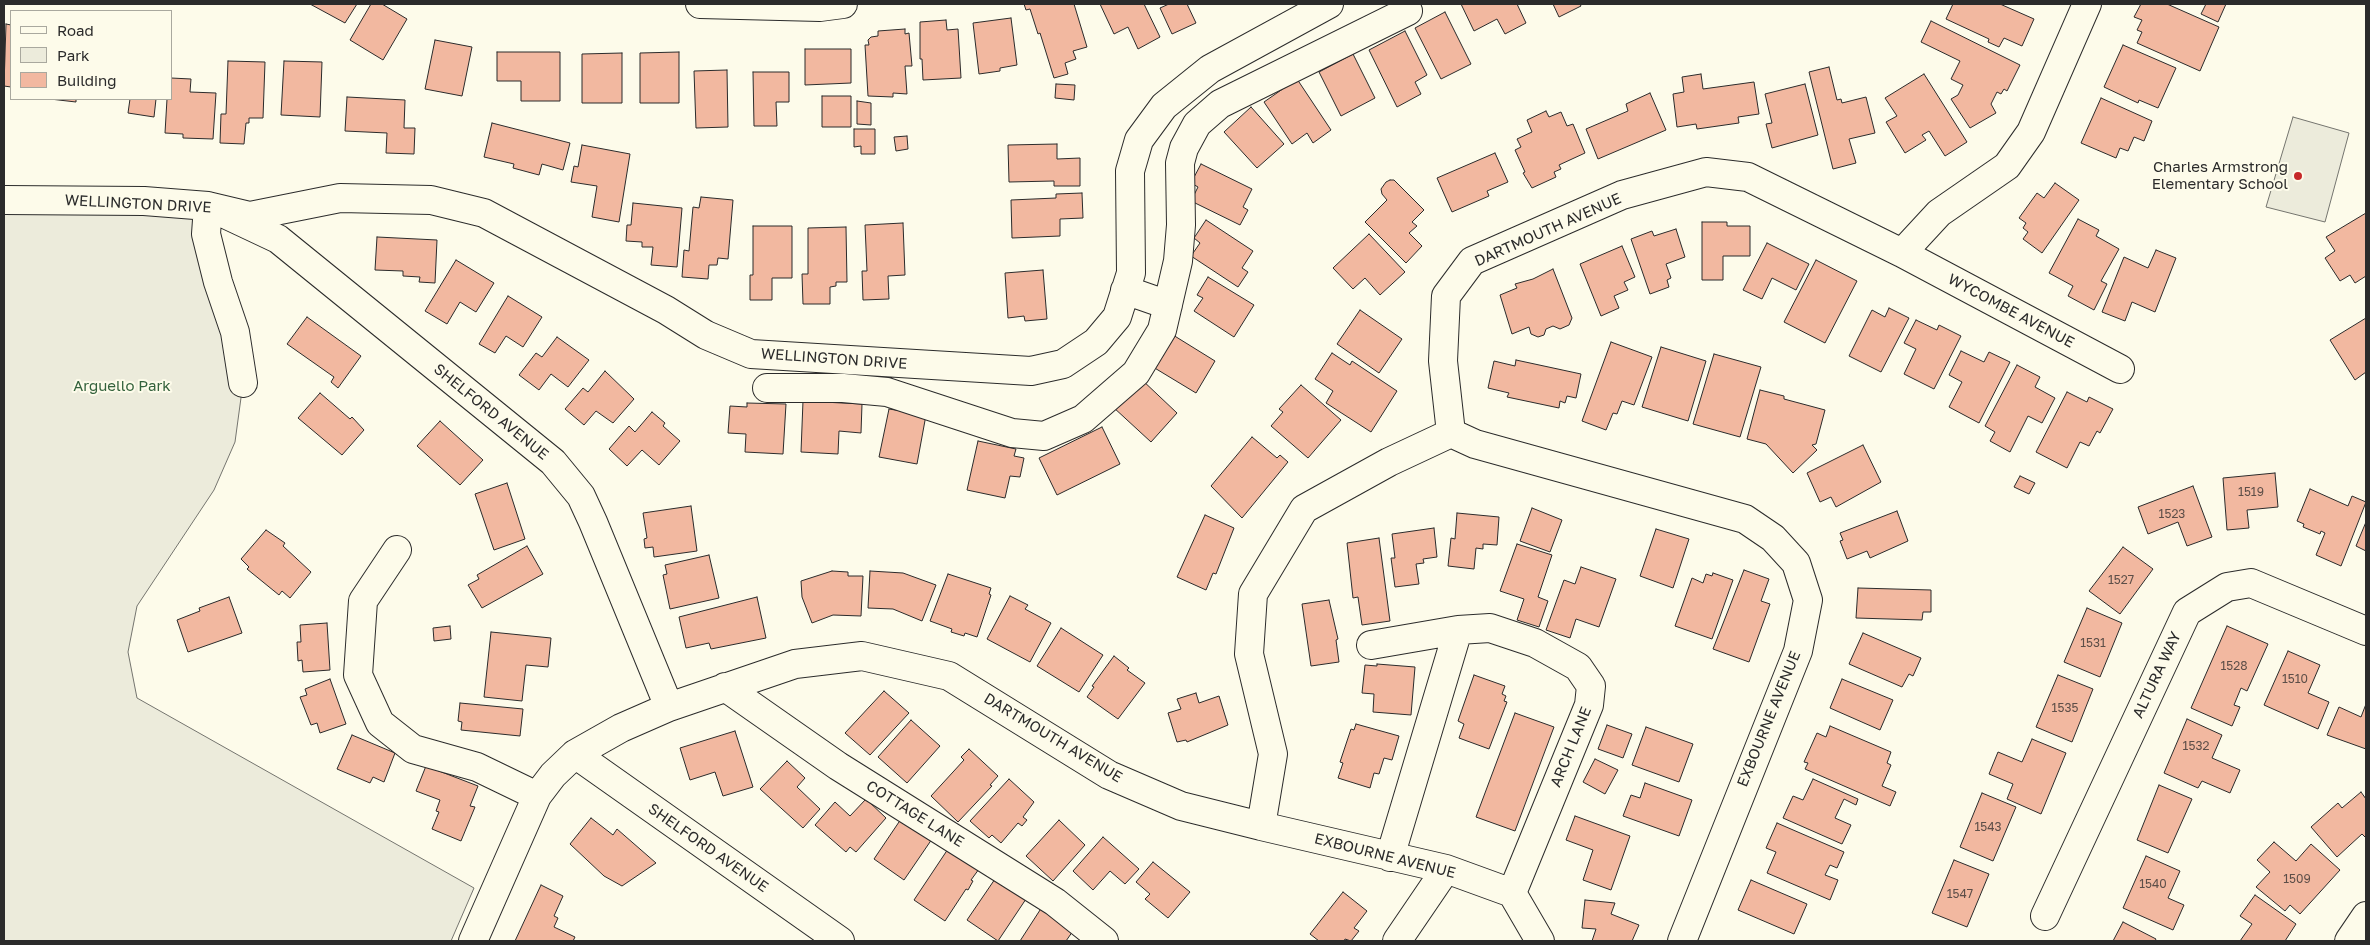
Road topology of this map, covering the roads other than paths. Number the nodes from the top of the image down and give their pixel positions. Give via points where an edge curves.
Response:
1 (700, 4) edge
2 (706, 4) edge
3 (842, 4) edge
4 (1329, 4) edge
5 (2086, 4) edge
6 (1408, 10) dead end
7 (4, 200) edge
8 (208, 206) junction
9 (1902, 253) junction
10 (1126, 290) junction
11 (1168, 305) junction
12 (2120, 369) dead end
13 (243, 383) dead end
14 (766, 388) dead end
15 (1451, 433) junction
16 (397, 550) dead end
17 (1458, 630) junction
18 (2366, 631) edge
19 (1371, 645) dead end
20 (725, 687) junction
21 (669, 707) junction
22 (575, 754) junction
23 (537, 796) junction
24 (1261, 826) junction
25 (1390, 857) junction
26 (1446, 869) junction
27 (1512, 893) junction
28 (2045, 916) dead end
29 (2366, 916) edge
30 (473, 941) edge
31 (840, 941) edge
32 (1104, 941) edge
33 (1396, 941) edge
34 (1540, 941) edge
35 (1682, 941) edge
36 (2349, 941) edge

1 - 2 street
2 - 3 street via 820,7
4 - 10 street, WELLINGTON DRIVE via 1210,69 1164,106 1139,140 1130,171 1131,273
5 - 9 street via 2031,132 2007,166 1939,213
6 - 11 street via 1220,104 1198,124 1184,148 1180,164 1178,262
7 - 8 street, WELLINGTON DRIVE via 144,201
8 - 10 street, WELLINGTON DRIVE via 250,216 340,198 431,200 484,213 666,310 706,335 751,354 1031,371 1063,364 1096,342 1117,317
8 - 13 street via 206,234 235,332
8 - 21 street, SHELFORD AVENUE via 278,239 553,462 581,496
9 - 12 street, WYCOMBE AVENUE
9 - 15 street, DARTMOUTH AVENUE via 1748,177 1706,172 1622,195 1472,261 1446,296 1443,361
10 - 11 street
11 - 14 street via 1162,330 1136,372 1083,419 1044,436 1012,433 887,392 843,388
15 - 24 street via 1389,462 1304,509 1253,594 1249,654 1273,754
15 - 35 street, EXBOURNE AVENUE via 1475,444 1745,519 1773,538 1796,563 1808,600 1798,651
16 - 23 street via 363,601 358,675 380,723 413,749 476,767
17 - 19 street, ARCH LANE
17 - 25 street
17 - 27 street, ARCH LANE via 1490,628 1535,643 1578,667 1591,686 1589,705
18 - 28 street, ALTURA WAY via 2251,583 2227,587 2187,612
20 - 21 street, DARTMOUTH AVENUE
20 - 24 street, DARTMOUTH AVENUE via 795,664 862,656 949,676 1109,775 1182,806
20 - 32 street, COTTAGE LANE via 838,766 1055,902
21 - 22 street, DARTMOUTH AVENUE via 621,728
22 - 23 street, DARTMOUTH AVENUE via 552,775
22 - 31 street, SHELFORD AVENUE
23 - 30 street, DARTMOUTH AVENUE
24 - 25 street, EXBOURNE AVENUE
25 - 26 street, EXBOURNE AVENUE
26 - 27 street, EXBOURNE AVENUE
26 - 33 street
27 - 34 street
29 - 36 street

